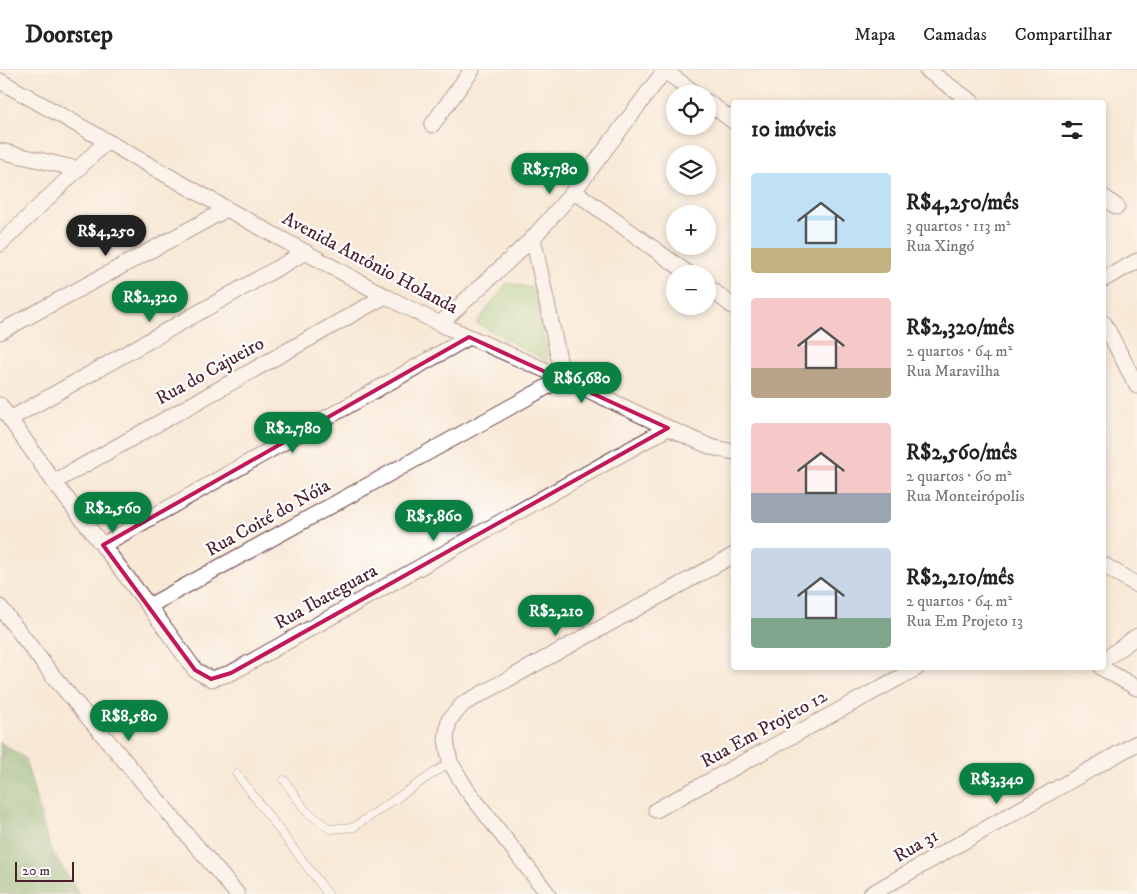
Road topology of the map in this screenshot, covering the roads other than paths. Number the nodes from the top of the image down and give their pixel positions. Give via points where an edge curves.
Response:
1 (472, 70) edge
2 (664, 70) edge
3 (927, 70) edge
4 (0, 81) edge
5 (684, 85) edge
6 (969, 100) edge
7 (716, 108) edge
8 (731, 120) edge
9 (432, 125) dead end
10 (106, 142) junction
11 (0, 151) edge
12 (78, 169) junction
13 (574, 191) junction
14 (1106, 198) edge
15 (1117, 206) dead end
16 (227, 209) junction
17 (4, 237) edge
18 (533, 238) junction
19 (306, 252) junction
20 (1137, 260) edge
21 (677, 265) edge
22 (1106, 278) edge
23 (716, 293) edge
24 (384, 296) junction
25 (731, 305) edge
26 (440, 324) junction
27 (1106, 327) edge
28 (0, 332) edge
29 (470, 337) junction
30 (563, 378) junction
31 (1137, 386) edge
32 (0, 405) edge
33 (10, 419) junction
34 (668, 428) junction
35 (731, 451) edge
36 (54, 482) junction
37 (103, 545) junction
38 (731, 557) edge
39 (1106, 566) edge
40 (1137, 585) edge
41 (150, 606) junction
42 (0, 607) edge
43 (1137, 636) edge
44 (1106, 659) edge
45 (913, 670) edge
46 (1106, 670) edge
47 (1137, 688) edge
48 (1137, 743) edge
49 (450, 762) junction
50 (237, 774) dead end
51 (284, 780) dead end
52 (656, 810) dead end
53 (237, 894) edge
54 (328, 894) edge
55 (548, 894) edge
56 (871, 894) edge

1 - 9 street
2 - 5 street
2 - 13 street
3 - 6 street
4 - 10 street, Avenida Antônio Holanda
7 - 8 street
10 - 12 street
10 - 16 street, Avenida Antônio Holanda
11 - 12 street
12 - 17 street
13 - 18 street
13 - 21 street
14 - 15 street
16 - 19 street, Avenida Antônio Holanda
16 - 28 street
18 - 26 street
18 - 30 street
19 - 24 street, Avenida Antônio Holanda
19 - 33 street
20 - 22 street
23 - 25 street
24 - 26 street, Avenida Antônio Holanda
24 - 36 street, Rua do Cajueiro
26 - 29 street, Avenida Antônio Holanda
27 - 31 street
29 - 30 street, Avenida Antônio Holanda
29 - 37 street
30 - 34 street, Avenida Antônio Holanda
30 - 41 street, Rua Coité do Nóia
32 - 33 street
33 - 36 street
34 - 35 street, Avenida Antônio Holanda via 711,447
34 - 41 street, Rua Ibateguara via 231,673 211,679 195,670
36 - 37 street
37 - 41 street
38 - 49 street via 463,704 449,720 446,740
39 - 40 street
42 - 53 street via 54,677
43 - 44 street
45 - 52 street, Rua Em Projeto 12
46 - 47 street
48 - 56 street, Rua 31
49 - 51 lane via 354,827 330,830 306,811
49 - 55 street via 467,790
50 - 54 lane

